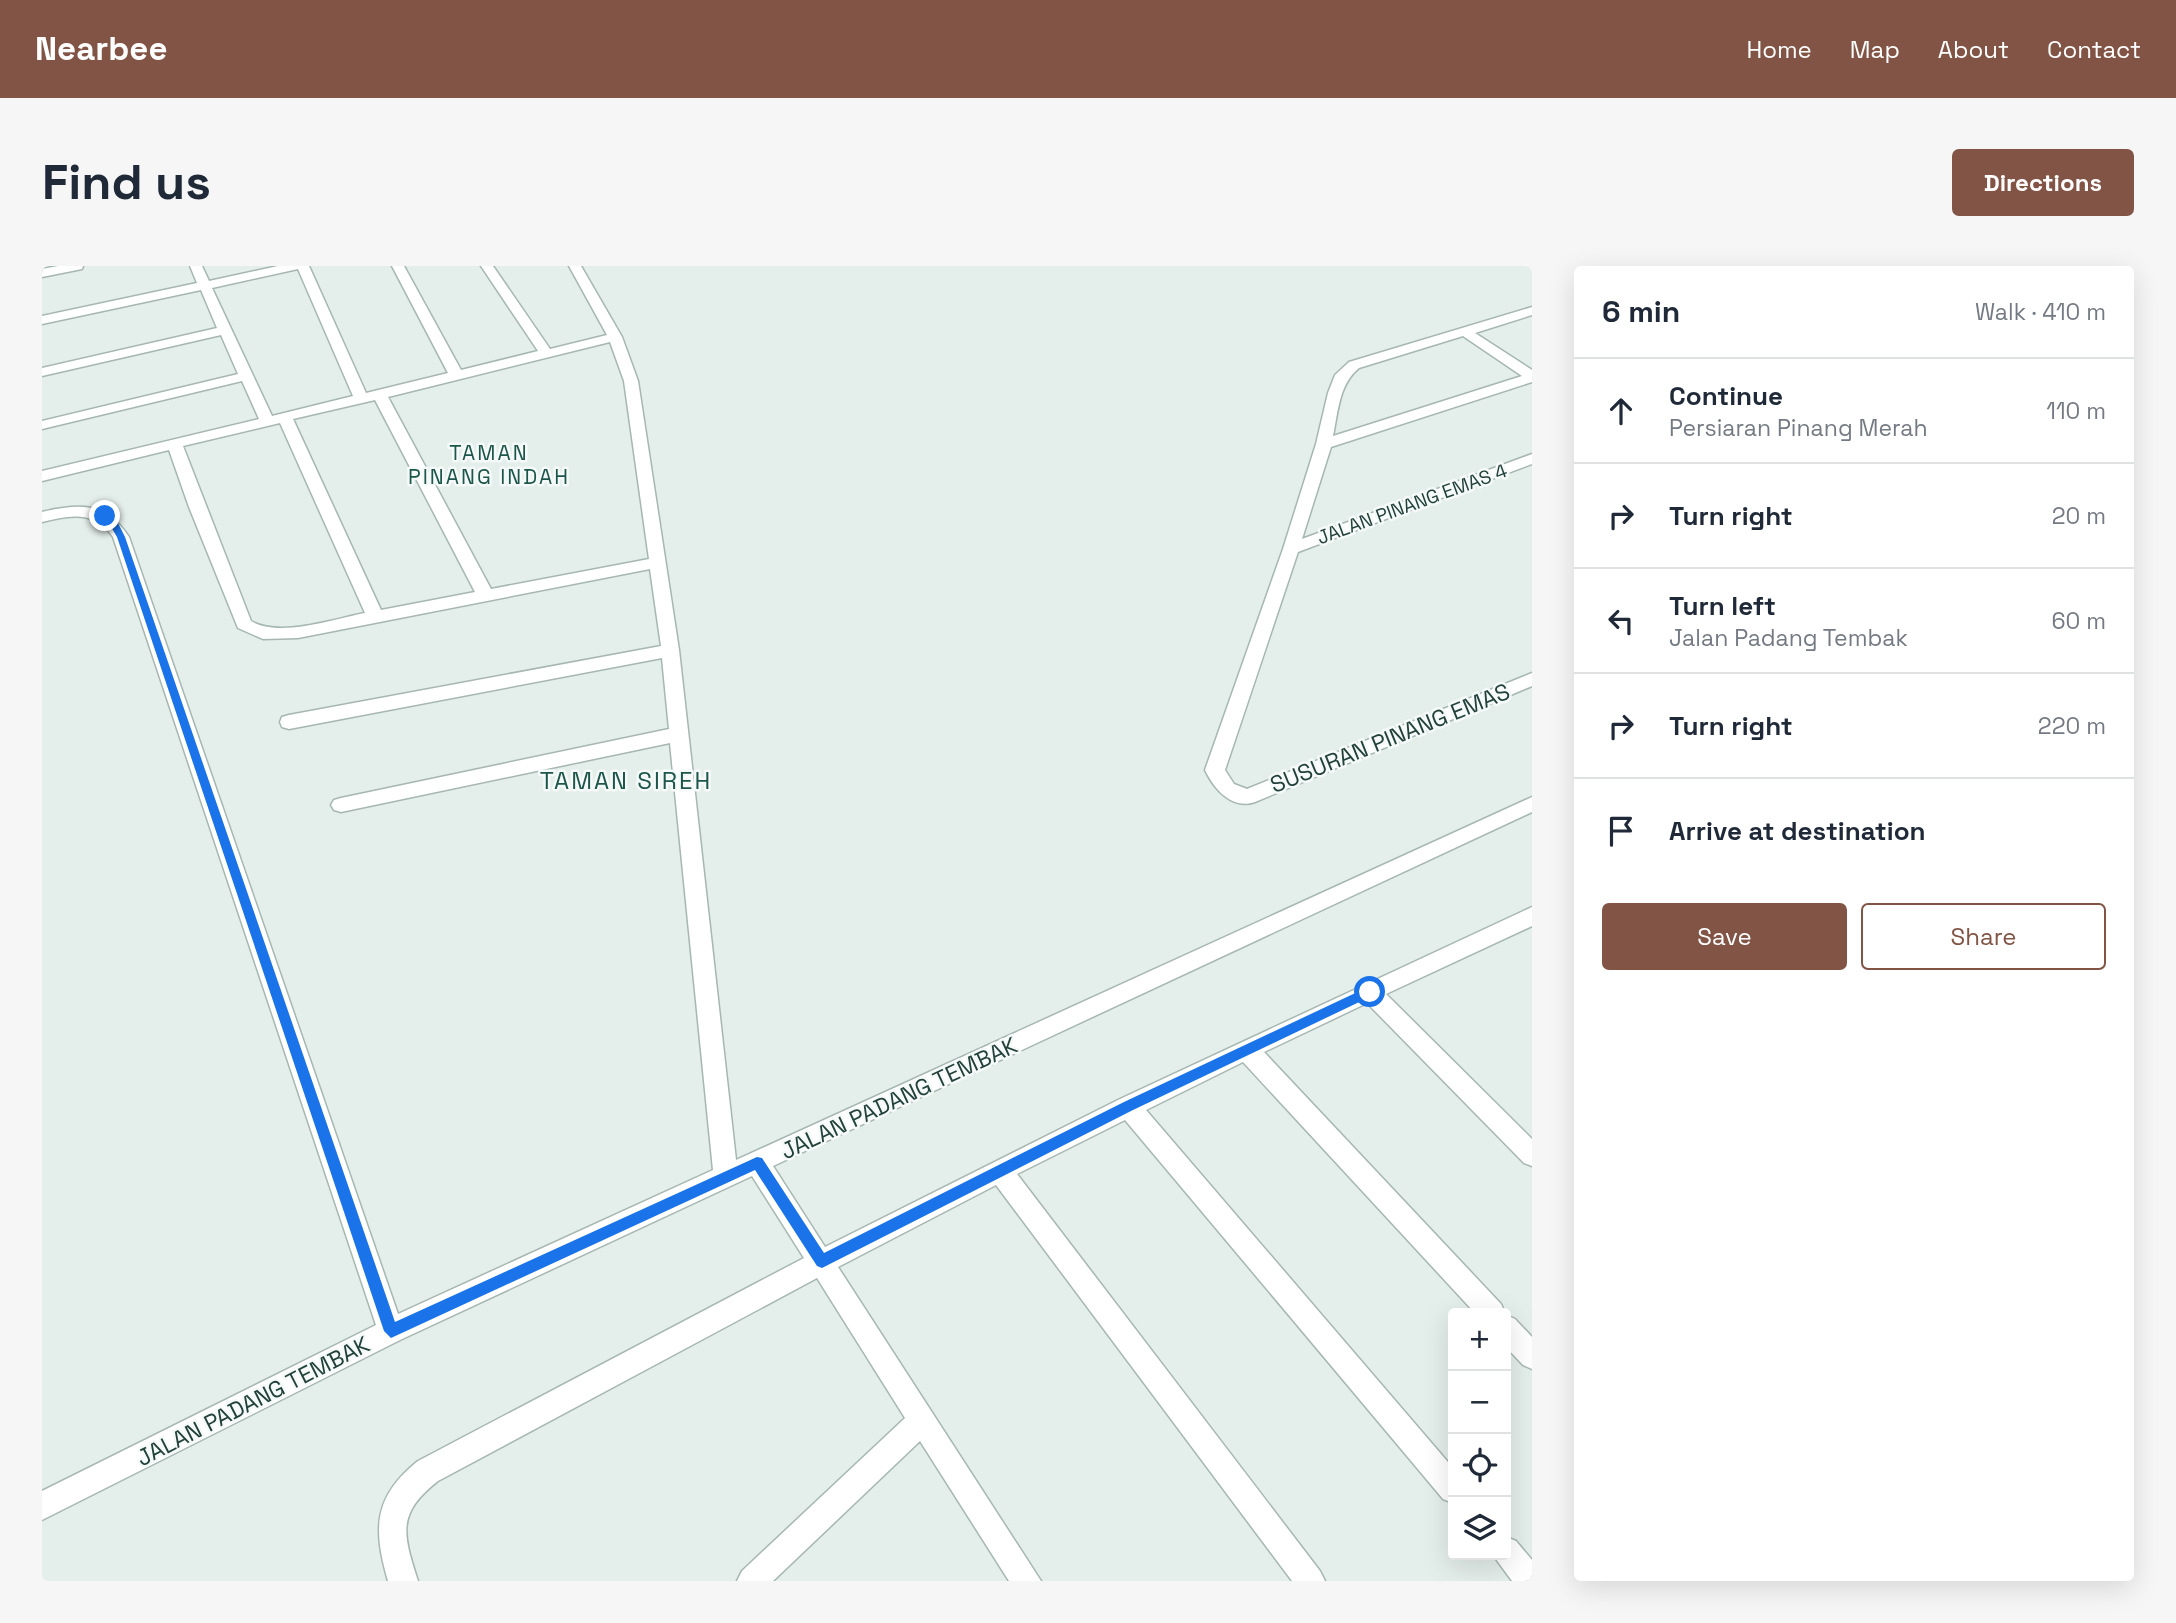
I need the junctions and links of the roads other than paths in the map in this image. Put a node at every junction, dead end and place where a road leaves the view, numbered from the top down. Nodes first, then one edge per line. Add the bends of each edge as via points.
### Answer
1 (77, 266) edge
2 (196, 266) edge
3 (296, 266) edge
4 (303, 266) edge
5 (398, 266) edge
6 (486, 266) edge
7 (575, 266) edge
8 (42, 273) edge
9 (205, 285) junction
10 (1532, 311) edge
11 (42, 320) edge
12 (225, 330) junction
13 (1465, 332) junction
14 (615, 337) junction
15 (547, 354) junction
16 (42, 372) edge
17 (457, 375) junction
18 (246, 376) junction
19 (1532, 376) edge
20 (379, 394) junction
21 (361, 399) junction
22 (285, 417) junction
23 (267, 421) junction
24 (42, 425) edge
25 (175, 444) junction
26 (1324, 444) junction
27 (1532, 459) edge
28 (42, 476) edge
29 (42, 517) edge
30 (1291, 549) junction
31 (659, 562) junction
32 (485, 594) junction
33 (375, 617) junction
34 (670, 650) junction
35 (1532, 679) edge
36 (289, 722) dead end
37 (680, 734) junction
38 (1532, 804) edge
39 (341, 805) dead end
40 (1532, 916) edge
41 (1370, 992) junction
42 (1247, 1050) junction
43 (1128, 1106) junction
44 (1532, 1155) edge
45 (757, 1163) junction
46 (1000, 1171) junction
47 (726, 1176) junction
48 (822, 1261) junction
49 (1487, 1308) edge
50 (391, 1331) junction
51 (1511, 1333) edge
52 (1532, 1356) edge
53 (922, 1421) junction
54 (1448, 1483) edge
55 (42, 1506) edge
56 (1511, 1557) edge
57 (403, 1581) edge
58 (752, 1581) edge
59 (1026, 1581) edge
60 (1310, 1581) edge
61 (1531, 1581) edge

1 - 8 street
2 - 9 street
3 - 9 street
4 - 21 street
5 - 17 street
6 - 15 street
7 - 14 street
9 - 11 street
9 - 12 street
10 - 13 street
12 - 16 street
12 - 18 street
13 - 19 street
13 - 26 street via 1354,365 1342,374
14 - 15 street
14 - 31 street via 631,381
15 - 17 street
17 - 20 street
18 - 23 street
18 - 24 street
19 - 26 street
20 - 21 street
20 - 32 street
21 - 22 street
22 - 23 street
22 - 33 street
23 - 25 street
25 - 28 street
25 - 33 street via 244,624 255,632 280,634
26 - 30 street
27 - 30 street, JALAN PINANG EMAS 4
29 - 50 street via 91,512 114,523 121,537
30 - 35 street, SUSURAN PINANG EMAS via 1215,770 1220,785 1232,794 1248,797
31 - 32 street
31 - 34 street
32 - 33 street
34 - 36 street
34 - 37 street
37 - 39 street
37 - 47 street
38 - 45 street, JALAN PADANG TEMBAK
40 - 41 street
41 - 42 street
41 - 44 street
42 - 43 street
42 - 49 street
43 - 46 street
43 - 54 street
45 - 47 street, JALAN PADANG TEMBAK
45 - 48 street
46 - 48 street
46 - 60 street
47 - 50 street, JALAN PADANG TEMBAK
48 - 53 street
48 - 57 street via 408,1484 394,1507 391,1531
50 - 55 street, JALAN PADANG TEMBAK
51 - 52 street
53 - 58 street
53 - 59 street
56 - 61 street

